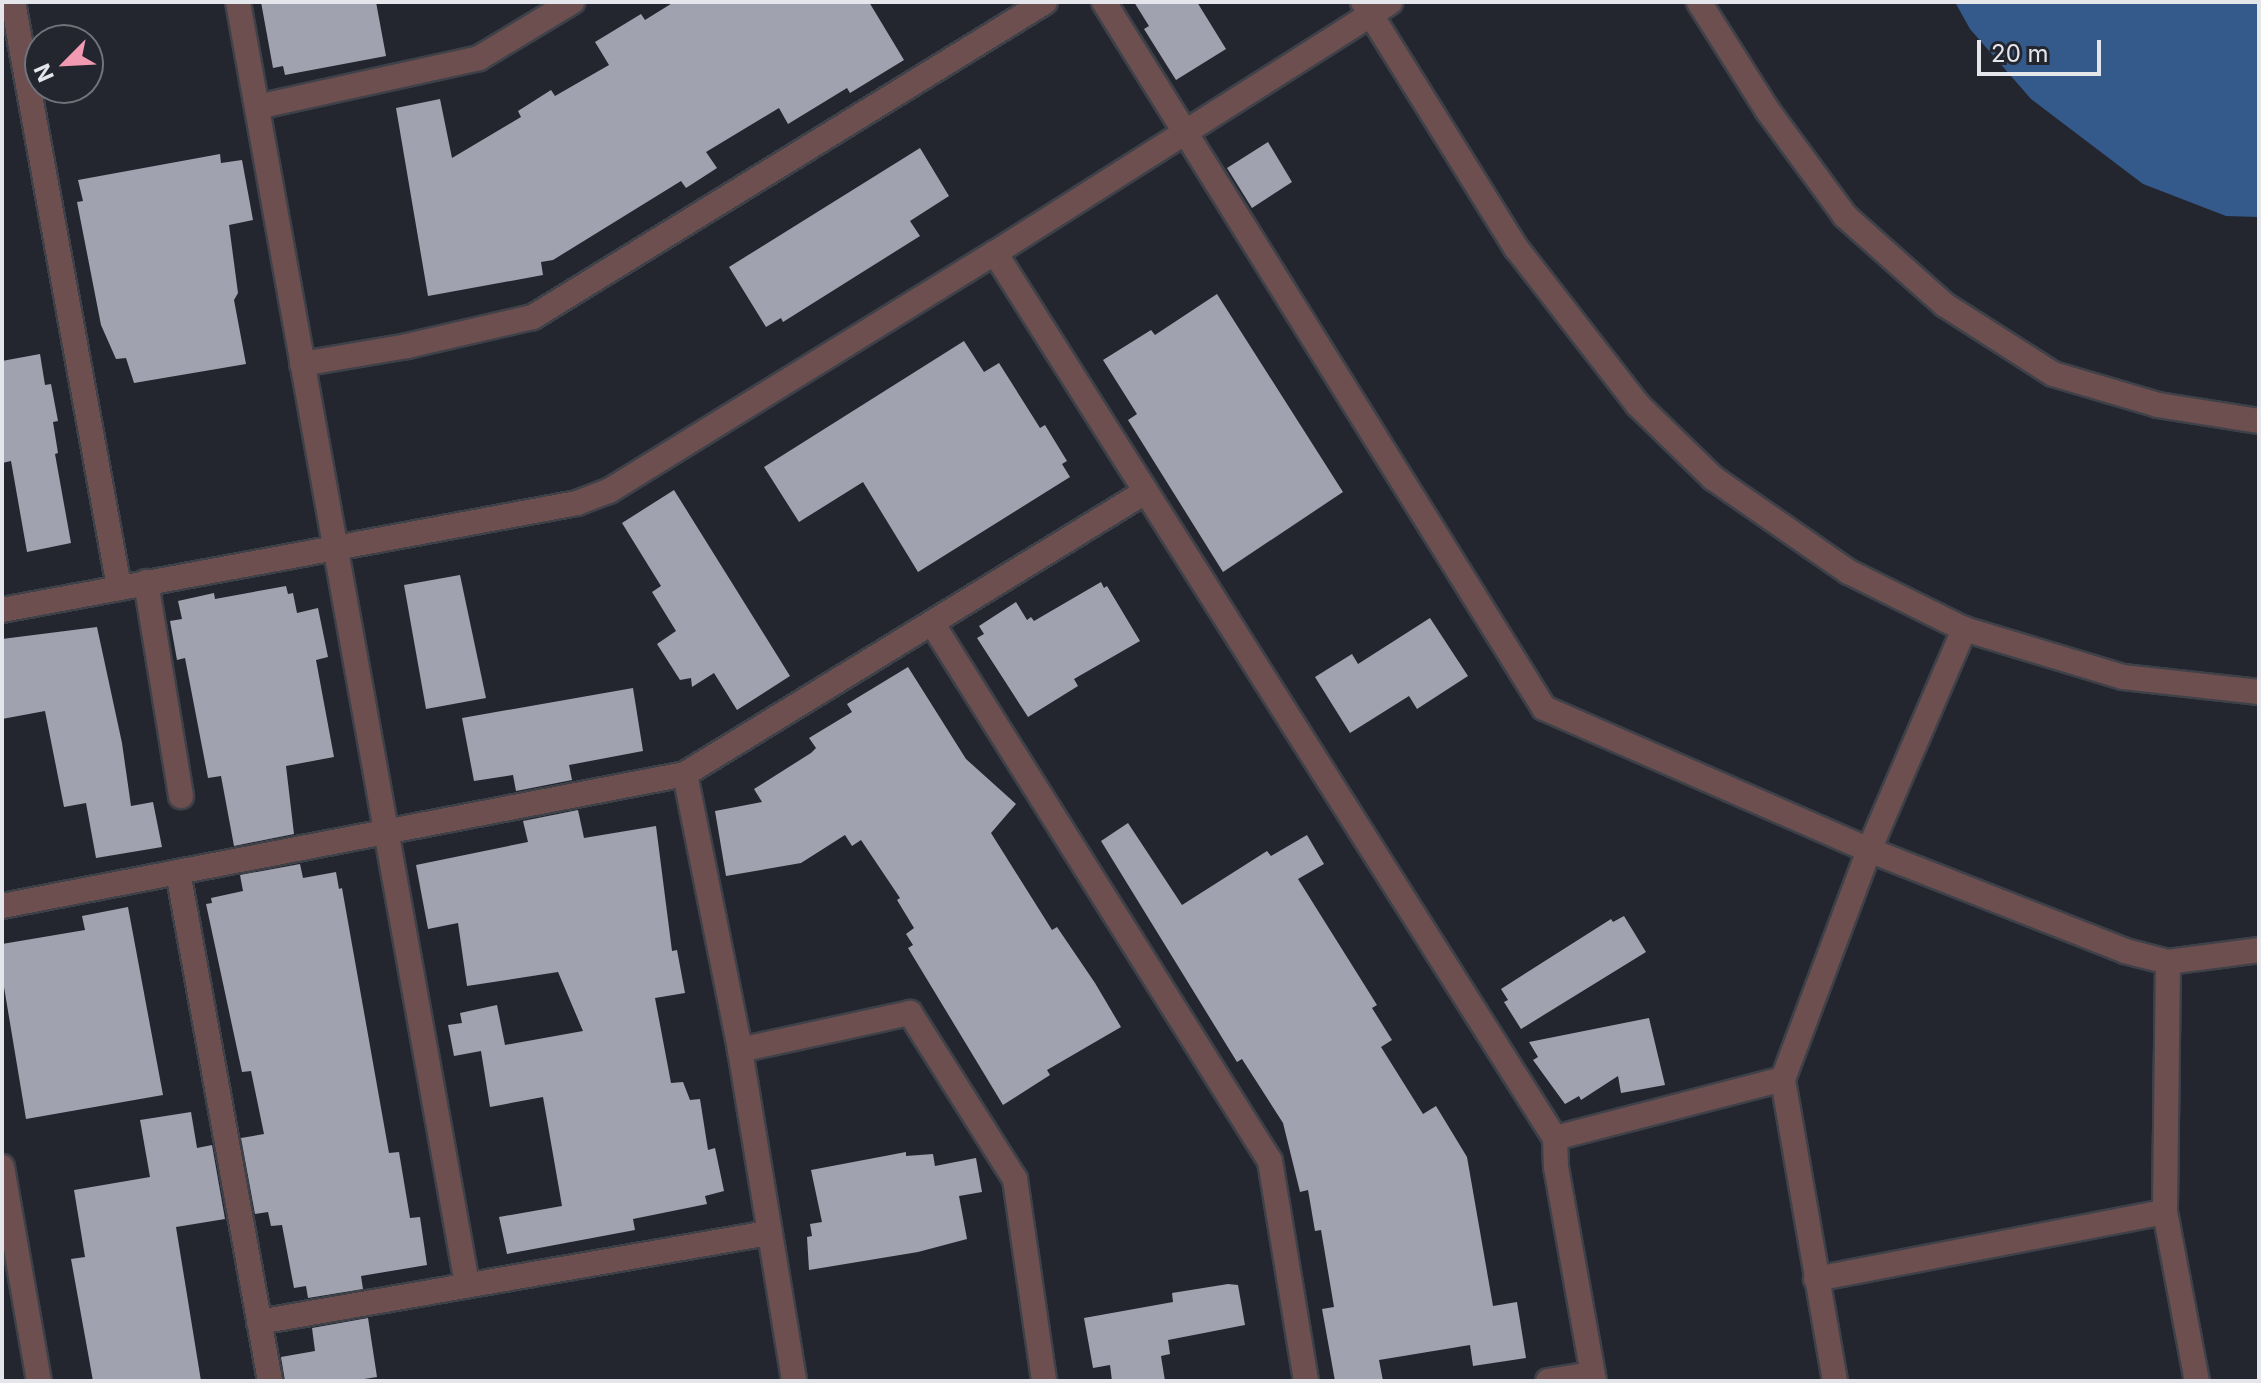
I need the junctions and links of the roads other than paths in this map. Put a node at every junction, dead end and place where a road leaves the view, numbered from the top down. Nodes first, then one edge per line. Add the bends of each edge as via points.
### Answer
1 (13, 2) edge
2 (238, 2) edge
3 (572, 2) edge
4 (1045, 2) edge
5 (1104, 2) edge
6 (1699, 2) edge
7 (1375, 6) edge
8 (257, 107) junction
9 (1184, 131) junction
10 (995, 253) junction
11 (302, 364) junction
12 (2259, 421) edge
13 (1145, 492) junction
14 (334, 546) junction
15 (146, 582) junction
16 (119, 587) junction
17 (2, 610) edge
18 (932, 623) junction
19 (1964, 629) junction
20 (2259, 692) edge
21 (685, 774) junction
22 (181, 796) dead end
23 (385, 832) junction
24 (1869, 850) junction
25 (178, 872) junction
26 (2, 906) edge
27 (2259, 950) edge
28 (2168, 962) junction
29 (740, 1050) junction
30 (1783, 1079) junction
31 (1555, 1138) junction
32 (2, 1167) edge
33 (2165, 1212) junction
34 (768, 1233) junction
35 (1816, 1279) junction
36 (467, 1284) junction
37 (259, 1322) junction
38 (1593, 1377) edge
39 (39, 1381) edge
40 (270, 1381) edge
41 (794, 1381) edge
42 (1044, 1381) edge
43 (1306, 1381) edge
44 (1548, 1381) edge
45 (1835, 1381) edge
46 (2197, 1381) edge

1 - 16 street
2 - 8 street
3 - 8 street via 479,58
4 - 11 street via 533,317
5 - 9 street
6 - 12 street via 1768,111 1845,216 1945,305 2053,374 2158,405
7 - 9 street
7 - 19 street via 1517,249 1638,405 1713,478 1818,553
8 - 11 street
9 - 10 street
9 - 24 street via 1544,708
10 - 13 street
10 - 14 street via 609,491 577,503
11 - 14 street
13 - 18 street
13 - 31 street
14 - 15 street
14 - 23 street
15 - 16 street
15 - 22 street
16 - 17 street
18 - 21 street
18 - 43 street via 1270,1161
19 - 20 street via 2123,677
19 - 24 street
21 - 23 street
21 - 29 street
23 - 25 street
23 - 36 street
24 - 28 street via 2125,951
24 - 30 street
25 - 26 street
25 - 37 street
27 - 28 street
28 - 33 street
29 - 34 street
29 - 42 street via 910,1013 1015,1179
30 - 31 street
30 - 35 street
31 - 38 street
32 - 39 street
33 - 35 street
33 - 46 street
34 - 36 street
34 - 41 street
35 - 45 street
36 - 37 street
37 - 40 street
38 - 44 street

